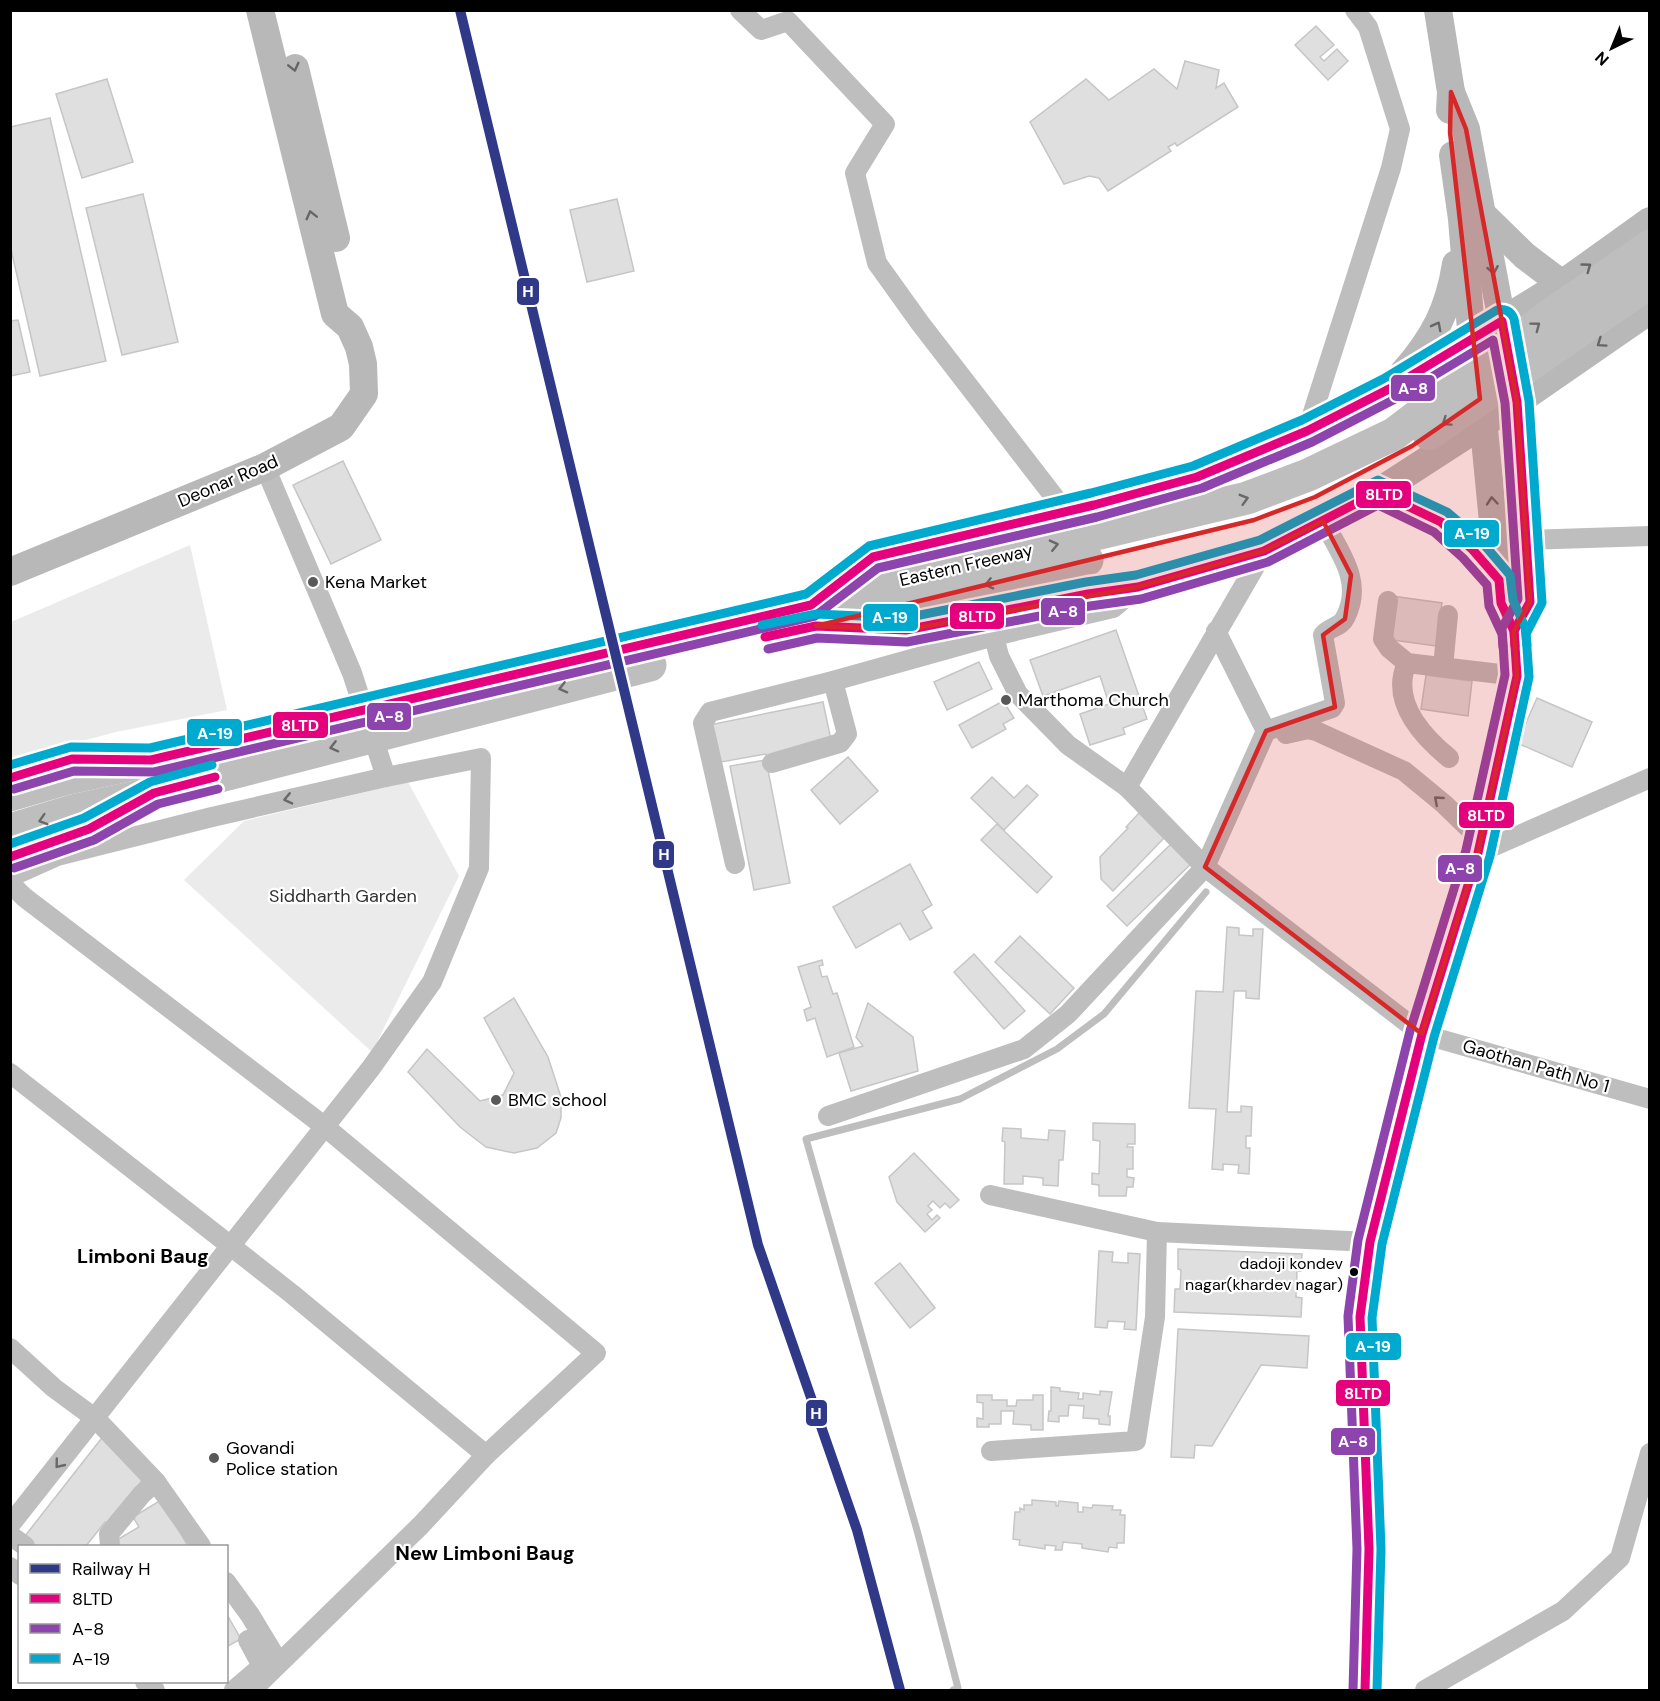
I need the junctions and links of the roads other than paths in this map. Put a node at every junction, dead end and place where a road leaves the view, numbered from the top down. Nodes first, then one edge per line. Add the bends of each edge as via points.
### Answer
1 (260, 10) edge
2 (280, 10) edge
3 (740, 10) edge
4 (1355, 10) edge
5 (1438, 10) edge
6 (1473, 217) junction
7 (1650, 221) edge
8 (1650, 246) edge
9 (331, 257) junction
10 (1650, 282) edge
11 (1562, 284) junction
12 (1650, 310) edge
13 (1502, 321) junction
14 (1470, 339) junction
15 (1389, 389) junction
16 (1517, 402) junction
17 (1484, 423) junction
18 (1306, 430) junction
19 (265, 467) junction
20 (1378, 492) junction
21 (1066, 512) junction
22 (1323, 521) junction
23 (1650, 536) edge
24 (1526, 540) junction
25 (1264, 551) junction
26 (10, 572) edge
27 (1499, 580) junction
28 (1138, 586) junction
29 (897, 594) junction
30 (1388, 601) dead end
31 (1448, 615) dead end
32 (813, 616) junction
33 (1216, 631) junction
34 (1514, 631) junction
35 (721, 636) junction
36 (994, 636) junction
37 (1407, 663) junction
38 (1443, 667) junction
39 (1516, 676) junction
40 (833, 681) junction
41 (1266, 731) junction
42 (1449, 758) dead end
43 (151, 760) junction
44 (772, 762) dead end
45 (386, 777) junction
46 (10, 778) edge
47 (1650, 778) edge
48 (1127, 787) junction
49 (154, 793) junction
50 (10, 795) edge
51 (10, 830) edge
52 (1479, 847) junction
53 (10, 857) edge
54 (735, 864) dead end
55 (1210, 870) junction
56 (10, 878) edge
57 (10, 883) edge
58 (1422, 1034) junction
59 (10, 1073) edge
60 (1650, 1099) edge
61 (828, 1116) dead end
62 (324, 1126) junction
63 (990, 1195) dead end
64 (1157, 1232) junction
65 (1370, 1242) junction
66 (231, 1247) junction
67 (10, 1348) edge
68 (96, 1419) junction
69 (991, 1451) dead end
70 (1650, 1453) edge
71 (486, 1455) junction
72 (156, 1482) junction
73 (10, 1525) edge
74 (10, 1534) edge
75 (24, 1545) edge
76 (108, 1545) edge
77 (200, 1545) edge
78 (228, 1585) edge
79 (248, 1640) dead end
80 (279, 1663) junction
81 (234, 1690) edge
82 (252, 1690) edge
83 (1365, 1690) edge
84 (1425, 1690) edge

9 -> 1 main road, Deonar Road
2 -> 9 main road, Deonar Road
3 - 21 street via 761,30 788,21 885,124 855,173 877,263
4 - 18 street via 1368,27 1400,129 1391,168
5 - 6 main road via 1451,92 1450,132
6 - 11 main road
6 -> 13 main road
6 - 14 main road
15 -> 6 main road via 1427,344 1446,310
11 -> 7 main road
29 -> 8 highway, Eastern Freeway via 1248,498 1308,475 1394,434 1549,316
9 - 19 main road, Deonar Road via 354,312 350,327 363,364 364,394 341,427
10 -> 29 highway, Eastern Freeway via 1412,446 1315,497 1254,520
11 - 13 main road
12 -> 16 main road
13 - 14 main road
13 - 16 main road
14 - 15 main road
14 - 17 main road
15 - 18 main road
16 - 17 main road
16 - 24 main road
17 - 20 main road
27 -> 17 main road
18 - 21 main road via 1197,477
19 - 26 main road, Deonar Road
19 - 45 street via 352,673
20 - 22 main road
20 - 27 main road via 1441,522
21 - 32 main road via 873,558
22 - 25 main road
22 - 41 street via 1351,575 1352,595 1345,620 1323,635 1335,703 1332,708
23 - 24 street
24 - 34 main road via 1530,602
25 - 28 main road
25 - 33 street
27 - 34 main road via 1501,603
28 - 32 main road via 906,630
28 - 36 street via 1113,608
29 - 32 highway, Eastern Freeway
30 - 37 street via 1383,639
31 - 38 street
32 - 35 highway, Eastern Freeway
33 - 41 street
33 - 48 street
34 - 39 main road
35 - 43 highway, Eastern Freeway
35 -> 49 highway, Eastern Freeway
36 - 40 street
36 - 48 street via 999,656 1018,694 1068,745
37 - 38 street
37 - 42 street via 1402,674 1403,700 1409,715
38 - 39 street
39 - 52 main road
40 - 44 street via 847,734 840,743
40 - 54 street via 710,712 703,723
41 - 55 street
43 - 46 highway via 72,759
43 - 50 highway, Eastern Freeway
45 -> 56 street via 57,856
45 - 62 street via 481,758 479,868 432,982
47 - 52 street
48 - 55 street
49 -> 51 highway, Eastern Freeway
49 - 53 highway via 89,829
52 -> 55 street via 1444,804 1404,771 1308,729 1292,731 1274,741
52 - 58 main road
55 - 58 street via 1272,908
55 - 61 street via 1068,1014 1024,1049
57 - 62 street
58 - 60 street, Gaothan Path No 1
58 - 65 main road
59 - 66 street
62 - 66 street
62 - 71 street via 597,1353
63 - 64 street
64 - 65 street
64 - 69 street via 1155,1317 1137,1441
65 - 83 main road via 1360,1317 1369,1549
66 - 68 street
66 - 71 street
67 - 68 street
68 - 72 street
68 -> 73 street
70 - 84 street via 1620,1558 1563,1611
71 - 80 street via 421,1526
72 - 76 street via 109,1534
72 - 77 street
74 - 75 street
78 - 80 street
79 - 81 street via 262,1666
80 - 82 street

